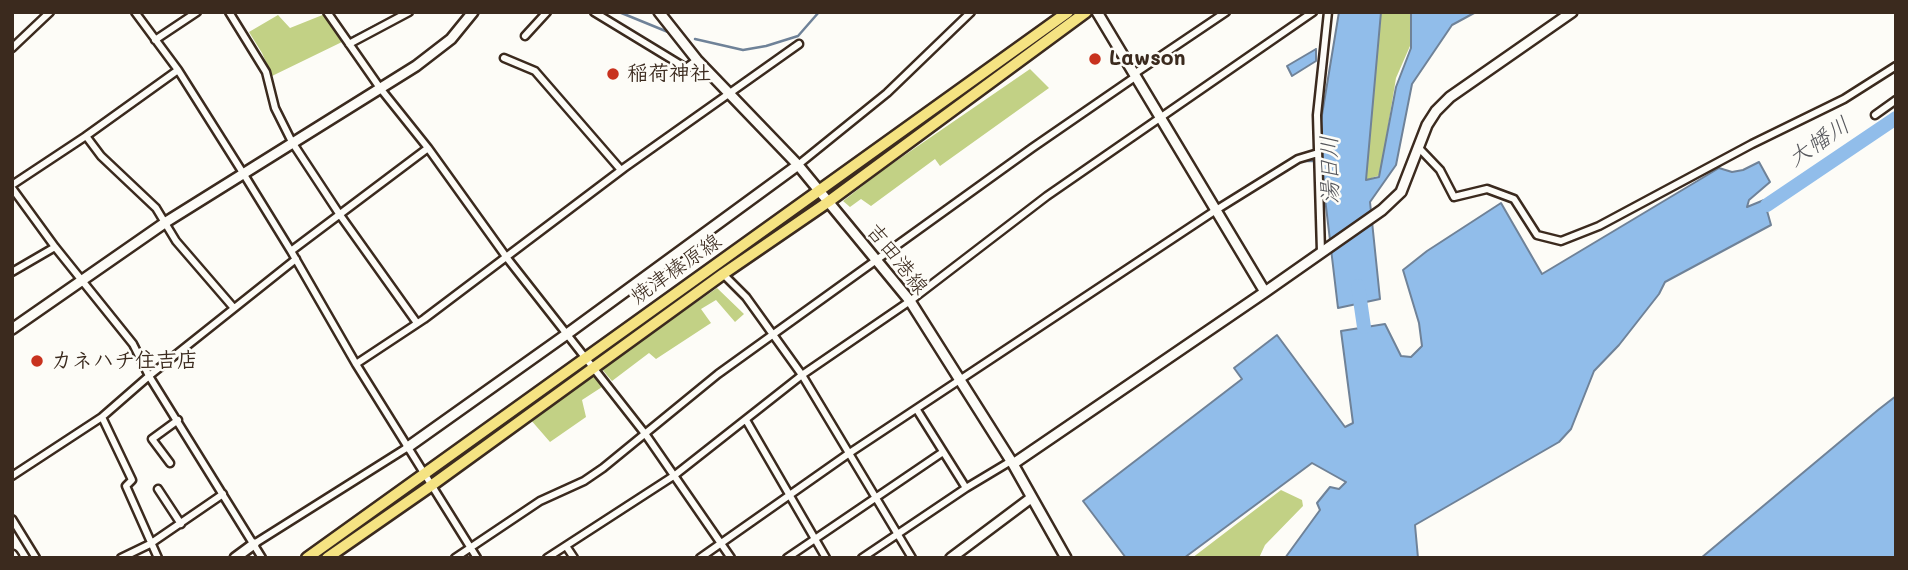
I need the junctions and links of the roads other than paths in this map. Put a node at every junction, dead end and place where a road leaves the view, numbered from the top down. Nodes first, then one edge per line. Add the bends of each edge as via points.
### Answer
1 (50, 12) edge
2 (135, 12) edge
3 (197, 12) edge
4 (229, 12) edge
5 (327, 12) edge
6 (409, 12) edge
7 (473, 12) edge
8 (547, 12) edge
9 (594, 12) edge
10 (659, 12) edge
11 (971, 12) edge
12 (1068, 12) edge
13 (1086, 12) edge
14 (1097, 12) edge
15 (1226, 12) edge
16 (1313, 12) edge
17 (1328, 12) edge
18 (1572, 12) edge
19 (525, 36) dead end
20 (155, 40) junction
21 (349, 44) junction
22 (799, 44) dead end
23 (12, 48) edge
24 (504, 58) dead end
25 (697, 60) junction
26 (1896, 66) edge
27 (178, 70) junction
28 (1135, 76) junction
29 (380, 88) junction
30 (727, 93) junction
31 (1896, 100) edge
32 (1875, 115) dead end
33 (1161, 118) junction
34 (86, 136) junction
35 (292, 142) junction
36 (428, 148) junction
37 (1419, 148) junction
38 (1318, 153) junction
39 (798, 165) junction
40 (621, 170) junction
41 (243, 173) junction
42 (12, 187) edge
43 (819, 191) junction
44 (828, 202) junction
45 (1216, 210) junction
46 (340, 215) junction
47 (166, 222) junction
48 (55, 247) junction
49 (291, 251) junction
50 (1322, 251) junction
51 (507, 258) junction
52 (296, 259) junction
53 (877, 260) junction
54 (12, 272) edge
55 (723, 274) junction
56 (82, 280) junction
57 (1265, 292) junction
58 (910, 300) junction
59 (233, 307) junction
60 (417, 323) junction
61 (12, 329) edge
62 (567, 334) junction
63 (774, 334) junction
64 (586, 357) junction
65 (356, 363) junction
66 (593, 366) junction
67 (802, 375) junction
68 (149, 376) junction
69 (959, 380) junction
70 (917, 410) junction
71 (102, 417) junction
72 (178, 420) junction
73 (746, 420) junction
74 (646, 435) junction
75 (408, 447) junction
76 (943, 452) junction
77 (848, 454) junction
78 (1012, 462) junction
79 (170, 463) dead end
80 (425, 475) junction
81 (676, 475) junction
82 (12, 476) edge
83 (432, 485) junction
84 (966, 488) junction
85 (158, 489) dead end
86 (223, 494) junction
87 (791, 494) junction
88 (877, 498) junction
89 (1031, 498) junction
90 (12, 519) edge
91 (181, 524) junction
92 (897, 533) junction
93 (815, 539) junction
94 (722, 543) junction
95 (150, 544) junction
96 (254, 544) junction
97 (566, 546) junction
98 (471, 547) junction
99 (36, 558) edge
100 (121, 558) edge
101 (158, 558) edge
102 (235, 558) edge
103 (262, 558) edge
104 (307, 558) edge
105 (327, 558) edge
106 (455, 558) edge
107 (477, 558) edge
108 (547, 558) edge
109 (574, 558) edge
110 (700, 558) edge
111 (731, 558) edge
112 (787, 558) edge
113 (826, 558) edge
114 (862, 558) edge
115 (912, 558) edge
116 (951, 558) edge
117 (1066, 558) edge

1 - 23 street
2 - 20 street
3 - 20 street
4 - 35 street via 266,72 275,108
5 - 21 street
6 - 21 street
7 - 29 street via 451,39
8 - 19 street
9 - 25 street via 686,68
10 - 25 street, 吉田港線
11 - 39 street via 887,93
12 - 43 main road, 焼津榛原線
13 - 44 main road, 焼津榛原線
14 - 28 street
15 - 28 street
16 - 33 street
17 - 38 street via 1317,115
18 - 37 street via 1450,97 1427,125
20 - 27 street
21 - 29 street
22 - 30 street
24 - 40 street via 535,71
25 - 30 street, 吉田港線
26 - 37 street via 1844,99 1599,226 1561,241 1537,235 1514,199 1486,189 1454,197 1440,170
27 - 34 street
27 - 41 street
28 - 33 street
28 - 53 street
29 - 35 street
29 - 36 street
30 - 39 street, 吉田港線
30 - 40 street
31 - 32 street
33 - 45 street
33 - 58 street via 1047,196
34 - 42 street
34 - 47 street
35 - 41 street
35 - 46 street
36 - 46 street
36 - 51 street
37 - 50 street via 1401,192
38 - 45 street via 1298,159
38 - 50 street
39 - 43 street, 吉田港線
39 - 62 street
40 - 51 street
41 - 47 street
41 - 49 street
42 - 48 street
43 - 44 street, 吉田港線
43 - 64 main road, 焼津榛原線
44 - 53 street, 吉田港線
44 - 55 main road, 焼津榛原線
45 - 57 street
45 - 69 street
46 - 49 street
46 - 60 street
47 - 56 street
47 - 59 street via 176,241
48 - 54 street
48 - 56 street
49 - 52 street
50 - 57 street
51 - 60 street
51 - 62 street
52 - 59 street
52 - 65 street
53 - 58 street, 吉田港線
53 - 63 street
55 - 63 street
55 - 66 main road, 焼津榛原線
56 - 61 street
56 - 68 street via 133,344
57 - 78 street
58 - 67 street
58 - 69 street, 吉田港線
59 - 68 street
60 - 65 street
62 - 64 street
62 - 75 street
63 - 67 street
63 - 74 street
64 - 66 street
64 - 80 main road, 焼津榛原線
65 - 75 street
66 - 74 street
66 - 83 main road, 焼津榛原線
67 - 73 street
67 - 77 street
68 - 71 street
68 - 72 street
69 - 70 street
69 - 78 street, 吉田港線
70 - 76 street
70 - 77 street
71 - 82 street
71 - 95 street via 132,480 126,486
72 - 79 street via 152,439
72 - 86 street
73 - 81 street
73 - 87 street
74 - 81 street
74 - 98 street via 584,481 540,502
75 - 80 street
75 - 96 street
76 - 84 street
76 - 88 street
77 - 87 street
77 - 88 street
78 - 84 street
78 - 89 street, 吉田港線
80 - 83 street
80 - 104 main road, 焼津榛原線
81 - 94 street
81 - 97 street
83 - 98 street
83 - 105 main road, 焼津榛原線
84 - 92 street
85 - 91 street
86 - 91 street
86 - 96 street
87 - 93 street
87 - 94 street
88 - 92 street
88 - 93 street
89 - 116 street
89 - 117 street, 吉田港線
90 - 99 street
91 - 95 street
92 - 114 street
92 - 115 street
93 - 112 street
93 - 113 street
94 - 110 street
94 - 111 street
95 - 100 street
95 - 101 street
96 - 102 street
96 - 103 street
97 - 108 street
97 - 109 street
98 - 106 street
98 - 107 street

